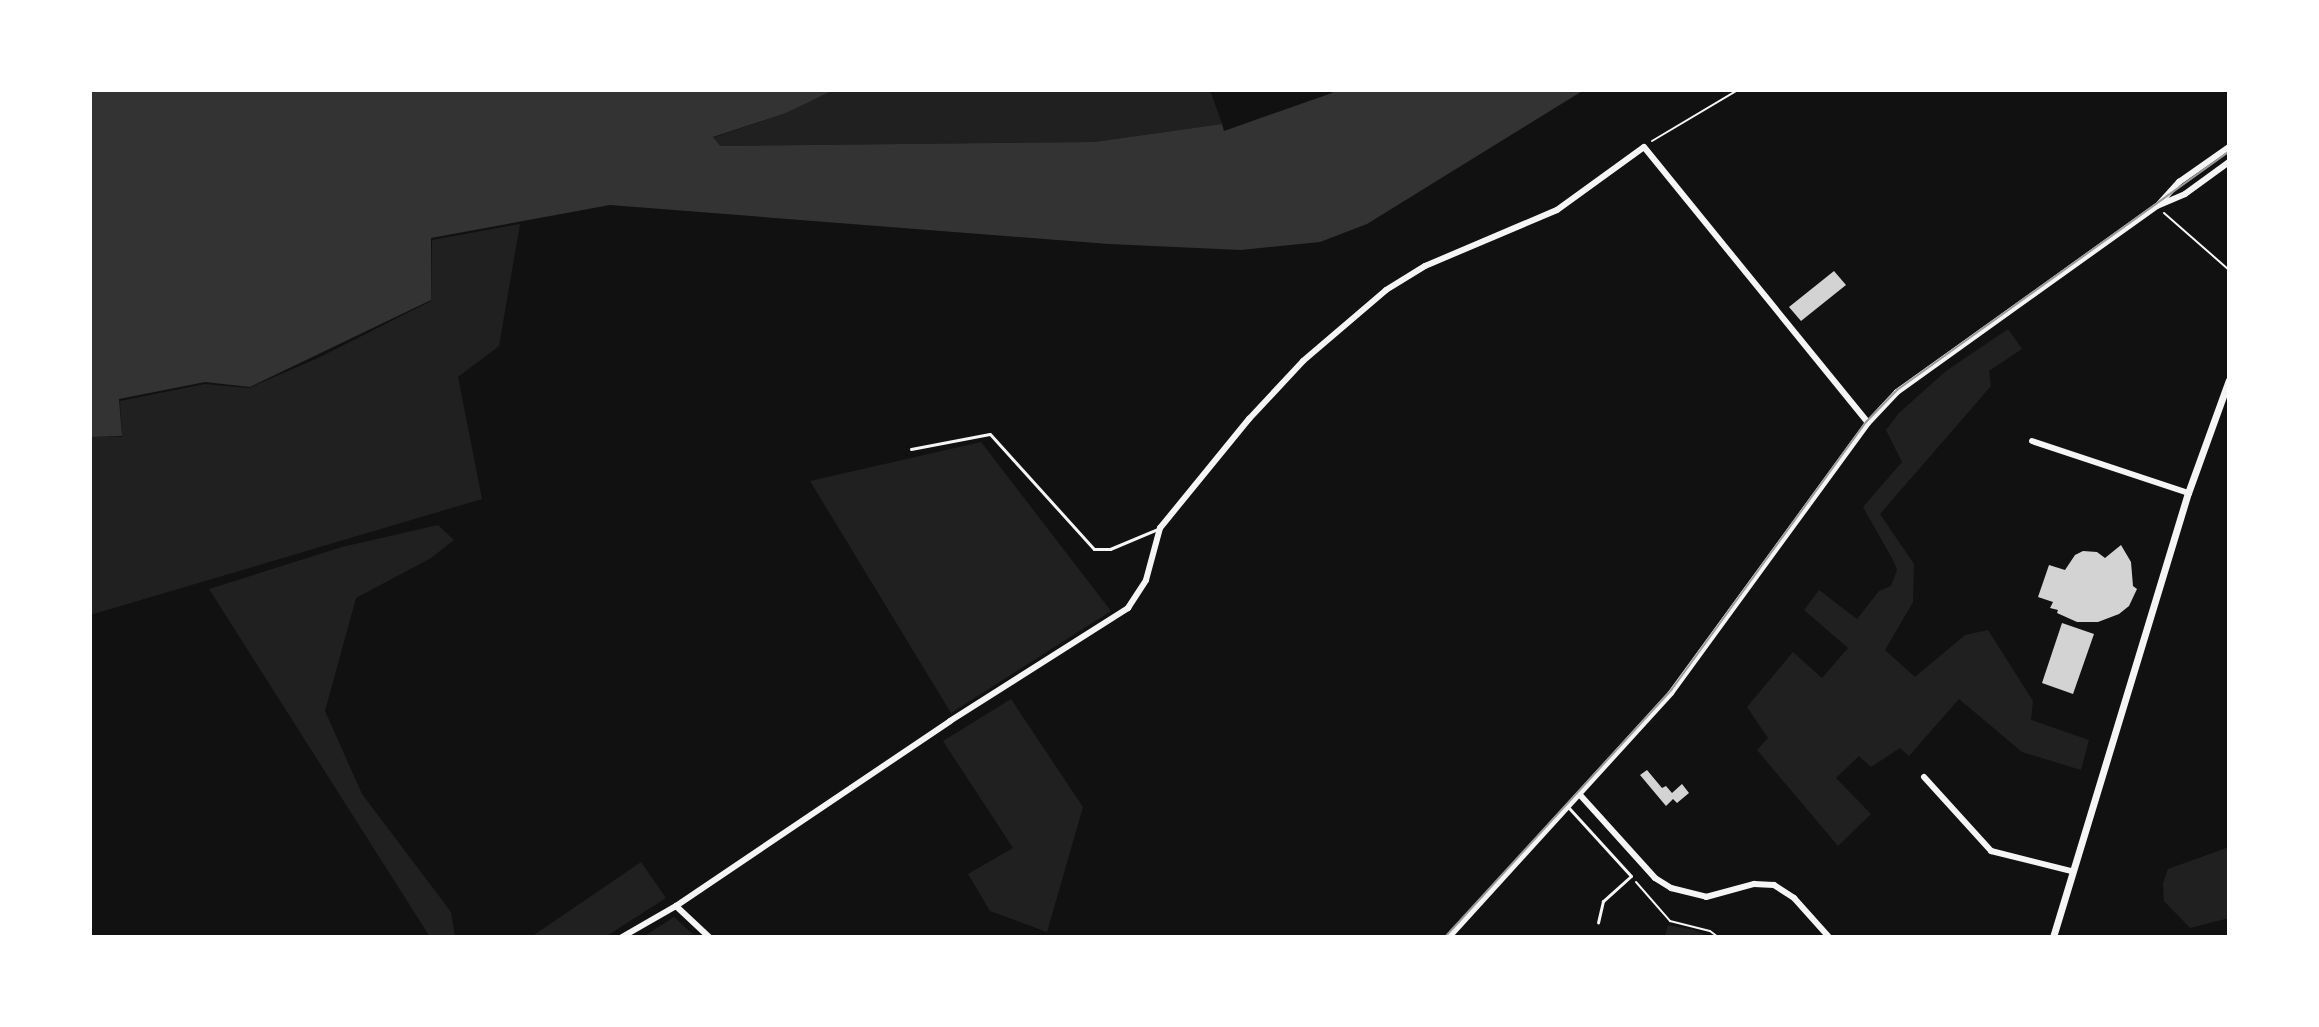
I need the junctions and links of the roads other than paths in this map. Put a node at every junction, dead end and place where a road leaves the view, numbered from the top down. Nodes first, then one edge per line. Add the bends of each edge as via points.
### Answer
1 (2229, 147) edge
2 (2229, 162) edge
3 (2157, 206) junction
4 (2229, 380) edge
5 (2227, 392) edge
6 (1868, 423) junction
7 (2032, 441) dead end
8 (911, 449) dead end
9 (2188, 493) junction
10 (1160, 528) junction
11 (1924, 777) dead end
12 (1581, 796) junction
13 (1569, 808) junction
14 (2071, 871) junction
15 (676, 906) junction
16 (1598, 922) dead end
17 (622, 937) edge
18 (709, 937) edge
19 (1449, 937) edge
20 (1829, 937) edge
21 (2053, 937) edge

1 - 3 street via 2179,182
2 - 3 street via 2185,194
3 - 6 street via 1897,392
4 - 5 street
5 - 9 street
6 - 10 street via 1644,147 1557,210 1425,266 1386,290 1303,361
6 - 12 street via 1671,693
7 - 9 street
8 - 10 lane via 990,434 1094,549 1110,549
9 - 14 street
10 - 15 street via 1146,580 1128,608
11 - 14 street via 1991,851
12 - 13 street
12 - 20 street via 1655,878 1671,888 1706,897 1754,884 1774,885 1794,898
13 - 16 lane via 1631,876 1603,901
13 - 19 street
14 - 21 street
15 - 17 street
15 - 18 street

